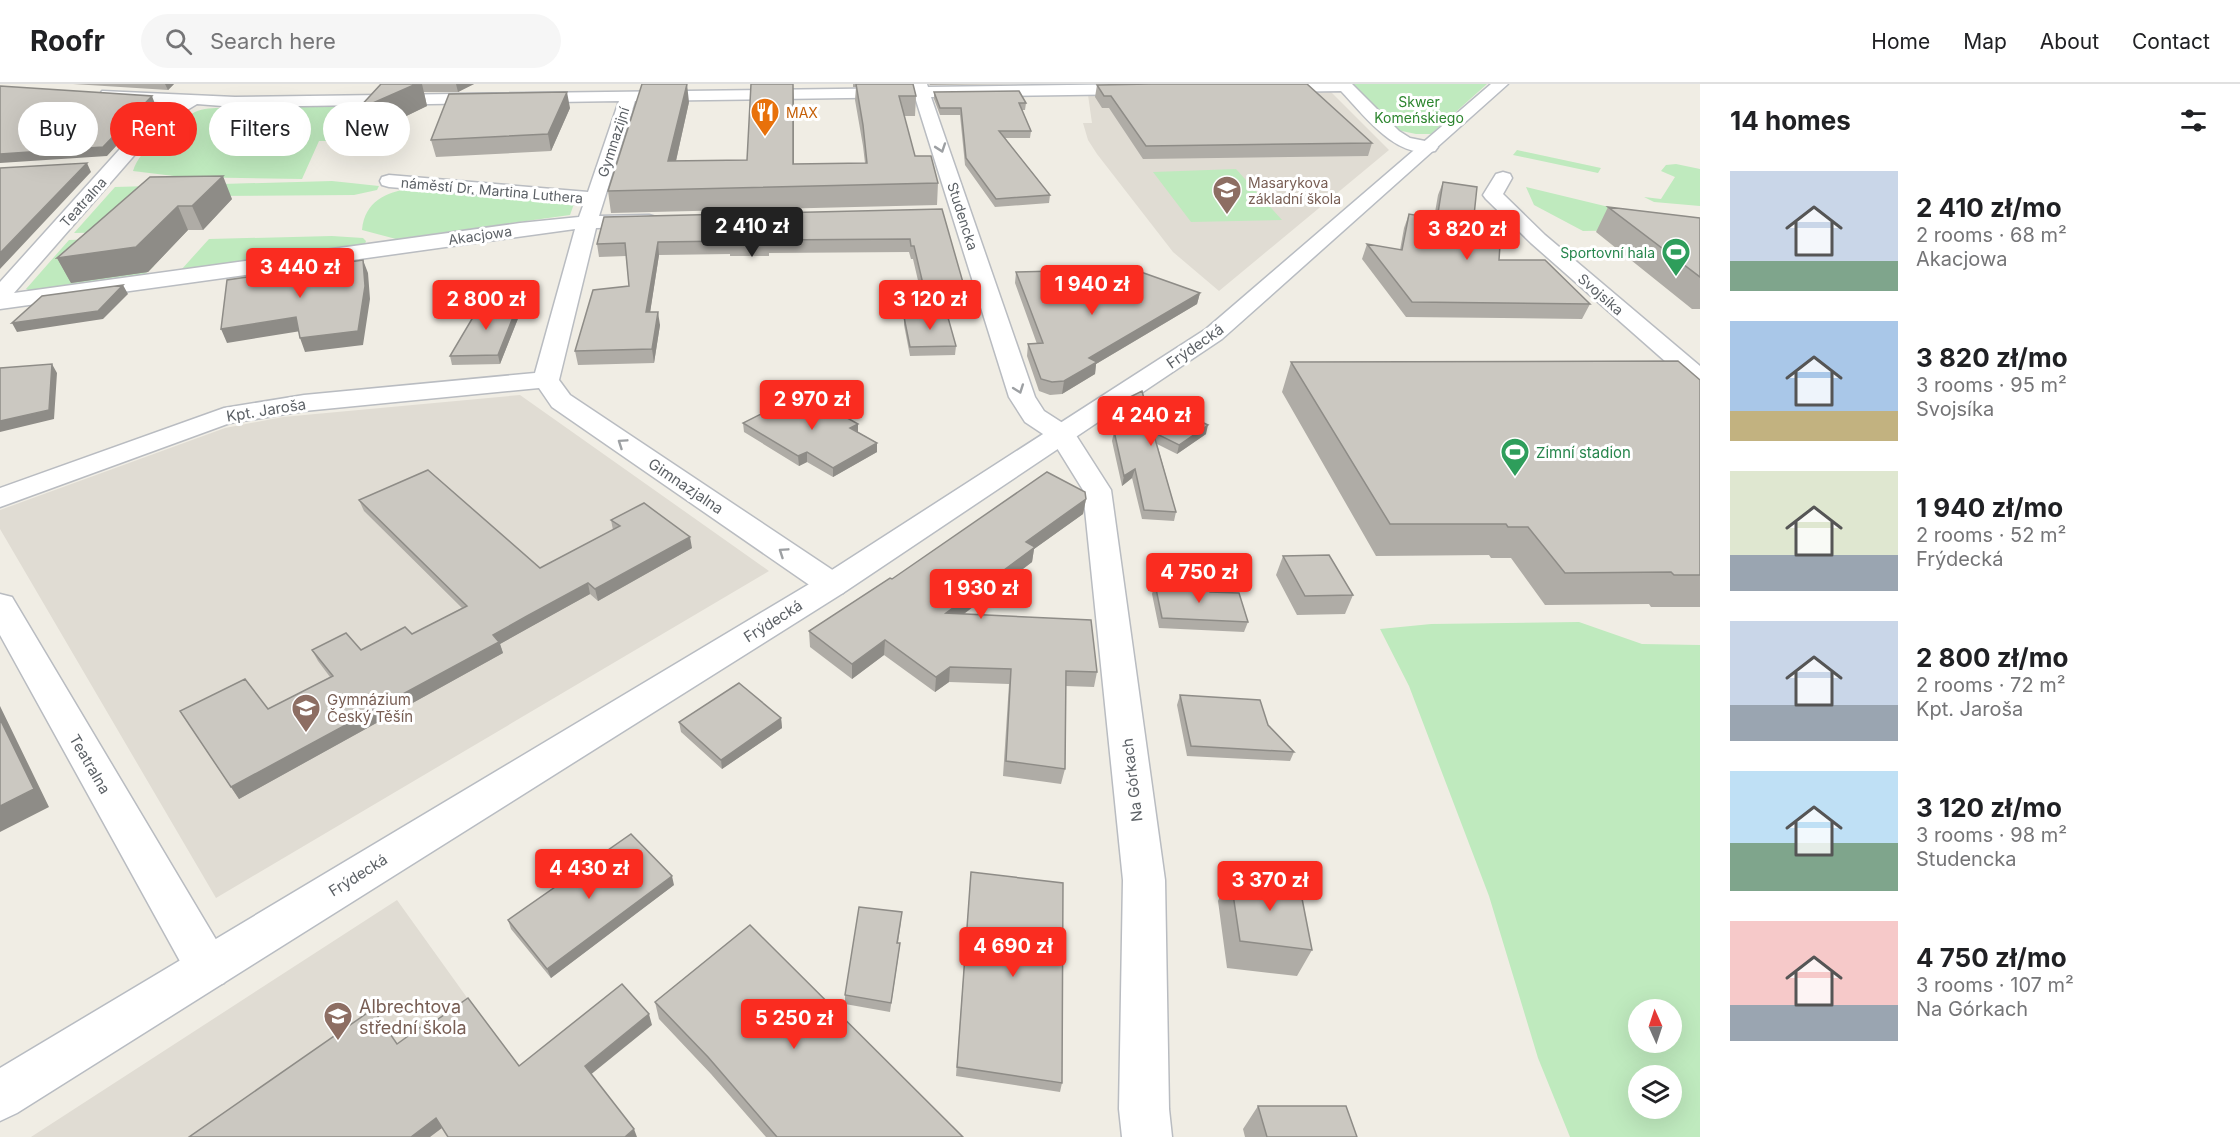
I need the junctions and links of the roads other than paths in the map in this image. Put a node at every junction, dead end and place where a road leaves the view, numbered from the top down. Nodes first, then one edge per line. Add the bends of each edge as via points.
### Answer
1 (234, 84) edge
2 (408, 84) edge
3 (586, 84) edge
4 (1500, 84) edge
5 (1344, 85) edge
6 (920, 88) edge
7 (1250, 88) edge
8 (1156, 89) edge
9 (95, 93) edge
10 (628, 96) junction
11 (574, 98) junction
12 (191, 100) junction
13 (369, 101) junction
14 (1429, 147) junction
15 (118, 163) junction
16 (94, 164) dead end
17 (1503, 178) dead end
18 (389, 182) dead end
19 (595, 198) junction
20 (669, 220) edge
21 (587, 222) junction
22 (0, 295) edge
23 (0, 302) edge
24 (1700, 379) edge
25 (546, 380) junction
26 (1062, 435) junction
27 (0, 498) edge
28 (832, 585) junction
29 (0, 605) edge
30 (208, 968) junction
31 (0, 1096) edge
32 (1147, 1137) edge

1 - 12 street, Teatralna
2 - 13 street
3 - 11 street
4 - 14 street, Frýdecká
5 - 7 street
5 - 14 street via 1393,135
6 - 8 street
6 - 10 street
6 -> 26 street, Studencka via 951,214 1022,397 1034,416
9 - 12 street
10 - 11 street
10 - 19 street, Gymnazijní
11 - 13 street
12 - 13 street
12 - 15 street, Teatralna via 153,123
14 - 26 street, Frýdecká via 1214,334
15 - 16 street
15 - 22 street, Teatralna
17 - 24 street, Svojsíka via 1493,195
18 - 19 street, náměstí Dr. Martina Luthera
19 - 21 street, Gymnazijní
20 - 21 street, Akacjowa
21 - 23 street, Akacjowa
21 - 25 street, Gymnazijní
25 - 27 street, Kpt. Jaroša via 304,403 224,416
28 -> 25 street, Gimnazjalna via 561,401
26 - 28 street, Frýdecká
26 - 32 street, Na Górkach via 1097,490 1142,856 1143,1109
28 - 30 street, Frýdecká
29 - 30 street, Teatralna
30 - 31 street, Frýdecká

